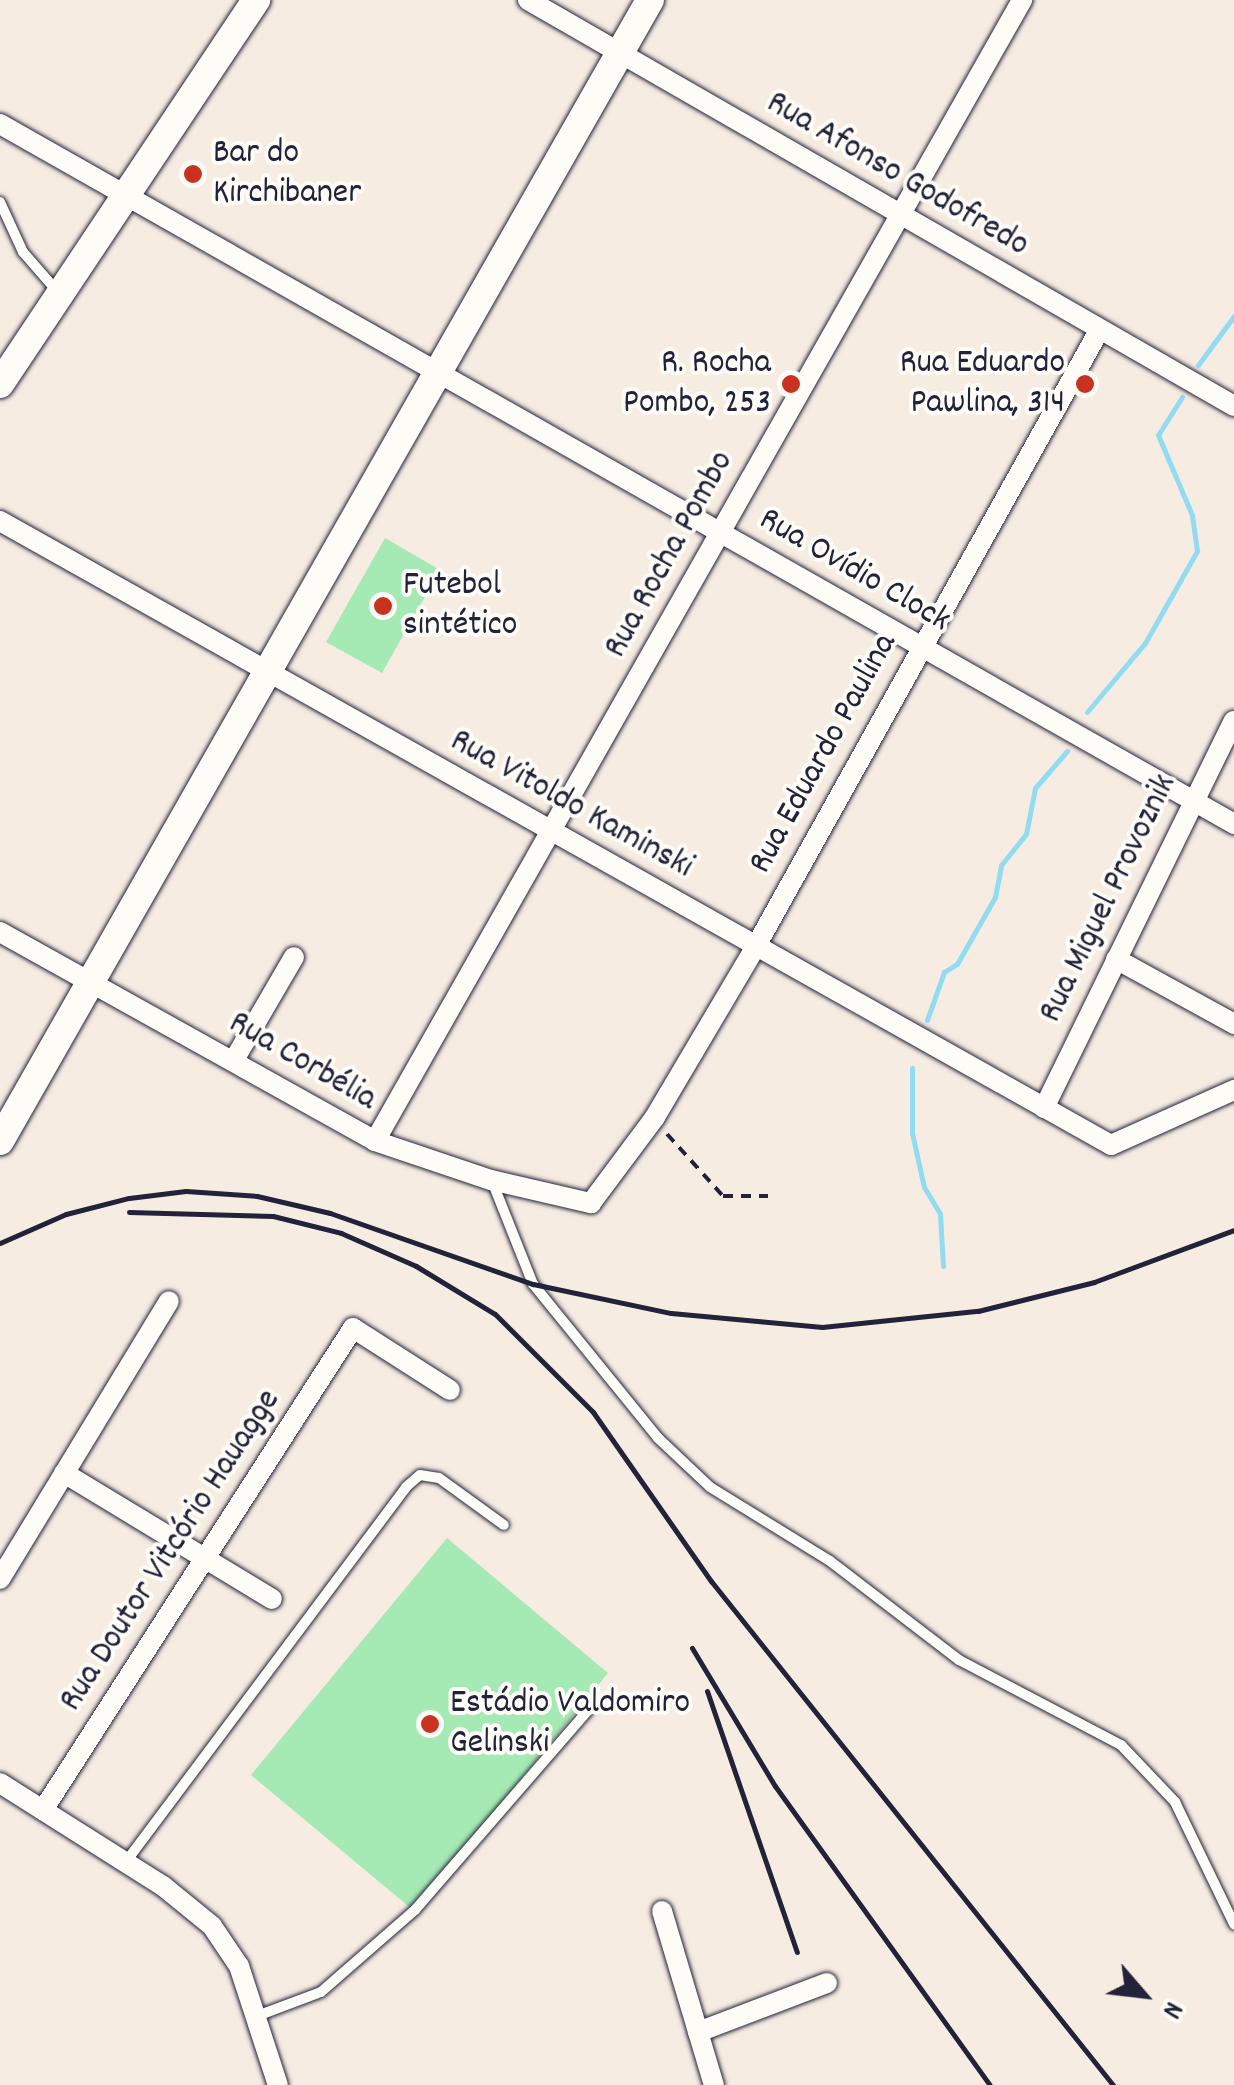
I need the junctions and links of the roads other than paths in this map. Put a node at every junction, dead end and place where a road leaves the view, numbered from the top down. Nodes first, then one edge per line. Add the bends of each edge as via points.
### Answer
1 (256, 0) edge
2 (528, 0) edge
3 (650, 0) edge
4 (1022, 0) edge
5 (620, 53) junction
6 (0, 124) edge
7 (130, 195) junction
8 (0, 202) edge
9 (898, 213) junction
10 (61, 296) junction
11 (1100, 329) junction
12 (438, 371) junction
13 (0, 384) edge
14 (1234, 406) edge
15 (0, 520) edge
16 (720, 532) junction
17 (921, 646) junction
18 (269, 672) junction
19 (1234, 720) edge
20 (1193, 801) junction
21 (1234, 824) edge
22 (554, 832) junction
23 (0, 932) edge
24 (756, 946) junction
25 (294, 957) dead end
26 (1116, 958) junction
27 (90, 982) junction
28 (1234, 1024) edge
29 (234, 1060) junction
30 (1234, 1090) edge
31 (1044, 1108) junction
32 (0, 1141) edge
33 (375, 1141) junction
34 (491, 1180) junction
35 (592, 1202) joint
36 (169, 1300) dead end
37 (450, 1390) dead end
38 (64, 1472) junction
39 (504, 1525) dead end
40 (205, 1558) junction
41 (0, 1578) edge
42 (272, 1599) dead end
43 (590, 1708) dead end
44 (0, 1783) edge
45 (43, 1810) junction
46 (125, 1863) junction
47 (662, 1911) dead end
48 (1234, 1924) edge
49 (827, 1982) dead end
50 (257, 2016) junction
51 (698, 2032) junction
52 (278, 2085) edge
53 (714, 2085) edge

1 - 7 street
2 - 5 street, Rua Afonso Godofredo
3 - 5 street
4 - 9 street, Rua Rocha Pombo
5 - 9 street, Rua Afonso Godofredo
5 - 12 street
6 - 7 street, Rua Ovídio Clock
7 - 10 street
7 - 12 street, Rua Ovídio Clock
8 - 10 lane via 23,252
9 - 11 street, Rua Afonso Godofredo
9 - 16 street, Rua Rocha Pombo
10 - 13 street
11 - 14 street, Rua Afonso Godofredo
11 - 17 street, Rua Eduardo Paulina
12 - 16 street, Rua Ovídio Clock
12 - 18 street
15 - 18 street, Rua Vitoldo Kaminski
16 - 17 street, Rua Ovídio Clock
16 - 22 street, Rua Rocha Pombo
17 - 20 street, Rua Ovídio Clock
17 - 24 street, Rua Eduardo Paulina
18 - 22 street, Rua Vitoldo Kaminski
18 - 27 street
19 - 20 street, Rua Miguel Provoznik
20 - 21 street, Rua Ovídio Clock
20 - 26 street, Rua Miguel Provoznik
22 - 24 street, Rua Vitoldo Kaminski
22 - 33 street, Rua Rocha Pombo
23 - 27 street, Rua Corbélia
24 - 31 street, Rua Vitoldo Kaminski
24 - 35 street, Rua Eduardo Paulina via 654,1118
25 - 29 street
26 - 28 street
26 - 31 street, Rua Miguel Provoznik
27 - 29 street, Rua Corbélia
27 - 32 street
29 - 33 street, Rua Corbélia
30 - 31 street, Rua Vitoldo Kaminski via 1111,1145
33 - 34 street, Rua Corbélia
34 - 35 street, Rua Corbélia
34 - 48 lane via 533,1284 658,1438 710,1486 830,1561 959,1660 1121,1744 1174,1802
36 - 38 street
37 - 40 street, Rua Doutor Vitcório Hauagge via 352,1328
38 - 40 street
38 - 41 street
39 - 46 lane via 439,1478 420,1475 406,1486
40 - 42 street
40 - 45 street, Rua Doutor Vitcório Hauagge
43 - 50 lane via 416,1910 321,1992
44 - 45 street
45 - 46 street
46 - 50 street via 212,1926 239,1966
47 - 51 street
49 - 51 street
50 - 52 street
51 - 53 street

